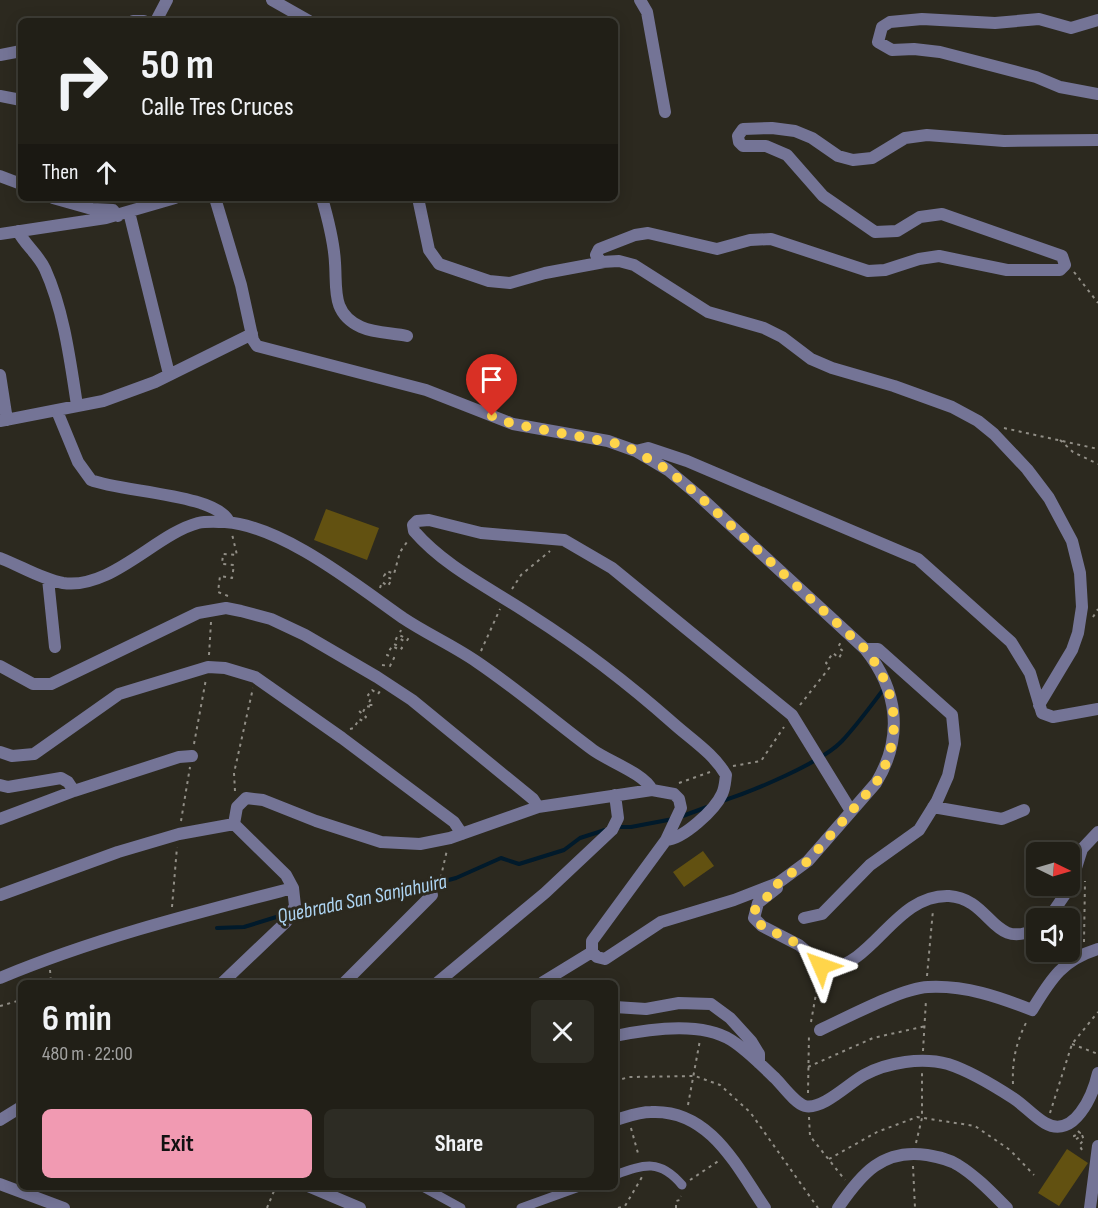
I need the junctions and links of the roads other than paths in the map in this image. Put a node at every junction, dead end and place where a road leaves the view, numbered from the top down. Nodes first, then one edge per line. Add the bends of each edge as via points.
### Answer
1 (167, 0) edge
2 (272, 0) edge
3 (640, 0) edge
4 (158, 18) edge
5 (304, 18) edge
6 (1098, 20) edge
7 (18, 52) edge
8 (0, 55) edge
9 (1098, 94) edge
10 (0, 96) edge
11 (18, 99) edge
12 (664, 112) dead end
13 (1098, 140) edge
14 (0, 176) edge
15 (18, 183) edge
16 (64, 201) edge
17 (165, 201) edge
18 (216, 201) edge
19 (323, 201) edge
20 (419, 201) edge
21 (123, 214) junction
22 (18, 231) junction
23 (0, 234) edge
24 (604, 262) junction
25 (252, 334) junction
26 (407, 336) dead end
27 (169, 374) junction
28 (0, 375) edge
29 (78, 405) junction
30 (57, 411) junction
31 (4, 421) edge
32 (636, 451) junction
33 (229, 522) junction
34 (0, 558) edge
35 (48, 579) junction
36 (55, 647) dead end
37 (865, 649) junction
38 (0, 666) edge
39 (1039, 705) junction
40 (1098, 709) edge
41 (0, 752) edge
42 (192, 756) road end
43 (0, 785) edge
44 (652, 790) junction
45 (74, 791) junction
46 (615, 795) junction
47 (538, 807) junction
48 (933, 807) junction
49 (1024, 810) dead end
50 (851, 811) junction
51 (0, 819) edge
52 (234, 824) junction
53 (1098, 832) edge
54 (462, 834) junction
55 (666, 840) junction
56 (778, 883) junction
57 (293, 888) junction
58 (436, 890) road end
59 (0, 895) edge
60 (1056, 908) edge
61 (804, 918) dead end
62 (1026, 934) edge
63 (1098, 949) edge
64 (592, 952) junction
65 (0, 978) edge
66 (225, 980) edge
67 (347, 980) edge
68 (440, 980) edge
69 (546, 980) edge
70 (618, 1007) edge
71 (820, 1030) dead end
72 (618, 1036) edge
73 (759, 1063) junction
74 (1098, 1072) edge
75 (18, 1109) edge
76 (618, 1119) edge
77 (0, 1120) edge
78 (1098, 1146) edge
79 (618, 1174) edge
80 (0, 1184) edge
81 (682, 1185) road end
82 (317, 1190) edge
83 (427, 1190) edge
84 (571, 1190) edge
85 (64, 1208) edge
86 (360, 1208) edge
87 (461, 1208) edge
88 (520, 1208) edge
89 (765, 1208) edge
90 (838, 1208) edge
91 (1007, 1208) edge
92 (1090, 1208) edge

1 - 4 street
2 - 5 street
3 - 12 street via 647,12
6 - 9 street via 1071,28 1030,18 994,23 904,20 886,24 877,37 886,49 940,52
7 - 8 street
10 - 11 street
13 - 24 street via 1004,141 916,136 904,138 872,158 859,160 838,156 812,138 785,129 743,129 738,136 743,146 766,146 787,155 823,196 875,232 890,233 920,217 942,214 1062,256 1065,265 1060,270 1007,270 939,256 868,271 771,239 717,249 648,233 599,249 597,258
14 - 15 street
16 - 21 street
17 - 21 street
18 - 25 street
19 - 26 street via 335,262 335,294 342,312 365,328
20 - 24 street via 429,250 439,264 489,281 510,283
21 - 22 street
21 - 27 street
22 - 23 street
22 - 29 street via 43,265 58,305
24 - 39 street via 634,265 708,312 764,328 822,364 952,407 986,427 1014,455 1061,519 1077,557 1082,590 1078,633 1072,650
25 - 27 street
25 - 32 street via 262,350 426,390 513,424 608,441
27 - 29 street via 103,401
28 - 31 street
29 - 30 street
30 - 31 street
30 - 33 street via 78,462 91,480 201,503 223,514
32 - 37 street via 668,470 699,496
32 - 39 street via 648,448 687,461 918,559 1011,642 1030,673
33 - 35 street via 199,523 94,580 65,583
33 - 44 street via 253,526 329,565 405,619 476,661 595,751 645,780
34 - 35 street
35 - 36 street
37 - 48 street via 878,649 952,715 955,744 948,776
37 - 50 street via 885,677 894,726 885,768
38 - 47 street via 33,684 51,684 198,613 226,608 271,619 332,649 412,700
39 - 40 street via 1049,717
41 - 54 street via 12,756 34,754 119,694 208,667 225,668 255,677 454,822
42 - 45 street
43 - 45 street via 61,778
44 - 46 street
44 - 55 street via 668,791 679,800 681,808
45 - 51 street
46 - 47 street
46 - 68 street via 618,819 612,830
47 - 54 street
48 - 49 street via 1002,819
48 - 61 street via 919,830 870,865 822,914
50 - 55 street via 792,715 612,567 564,540 481,533 422,520 413,525 416,534 445,560 617,677 722,768 726,775 722,796 685,833
50 - 56 street via 808,861
52 - 54 street via 240,802 246,798 262,800 381,842 420,844
52 - 57 street via 286,875
52 - 59 street via 179,834
53 - 60 street via 1082,849 1070,886
55 - 64 street via 592,940
56 - 62 street via 777,890 758,903 754,918 799,945 828,969 847,964 907,912 934,898 949,896 974,904 1005,933
56 - 64 street via 661,922 610,958 601,959
57 - 65 street via 116,934
57 - 66 street via 295,906 286,922
58 - 67 street
63 - 71 street via 1067,963 1052,978 1032,1010 992,994 926,987 892,997
64 - 69 street
70 - 73 street via 646,1010 679,1003 711,1004 751,1041 759,1054
72 - 73 street via 701,1029 730,1040
73 - 74 street via 799,1103 808,1106 821,1103 876,1070 922,1060 958,1068 1055,1127 1066,1126 1089,1099
75 - 77 street
76 - 89 street via 650,1112 685,1117 708,1132 729,1154
78 - 92 street
79 - 81 street via 642,1165 656,1166 671,1172
80 - 85 street
82 - 86 street
83 - 87 street
84 - 88 street
90 - 91 street via 872,1167 892,1155 913,1153 957,1164

